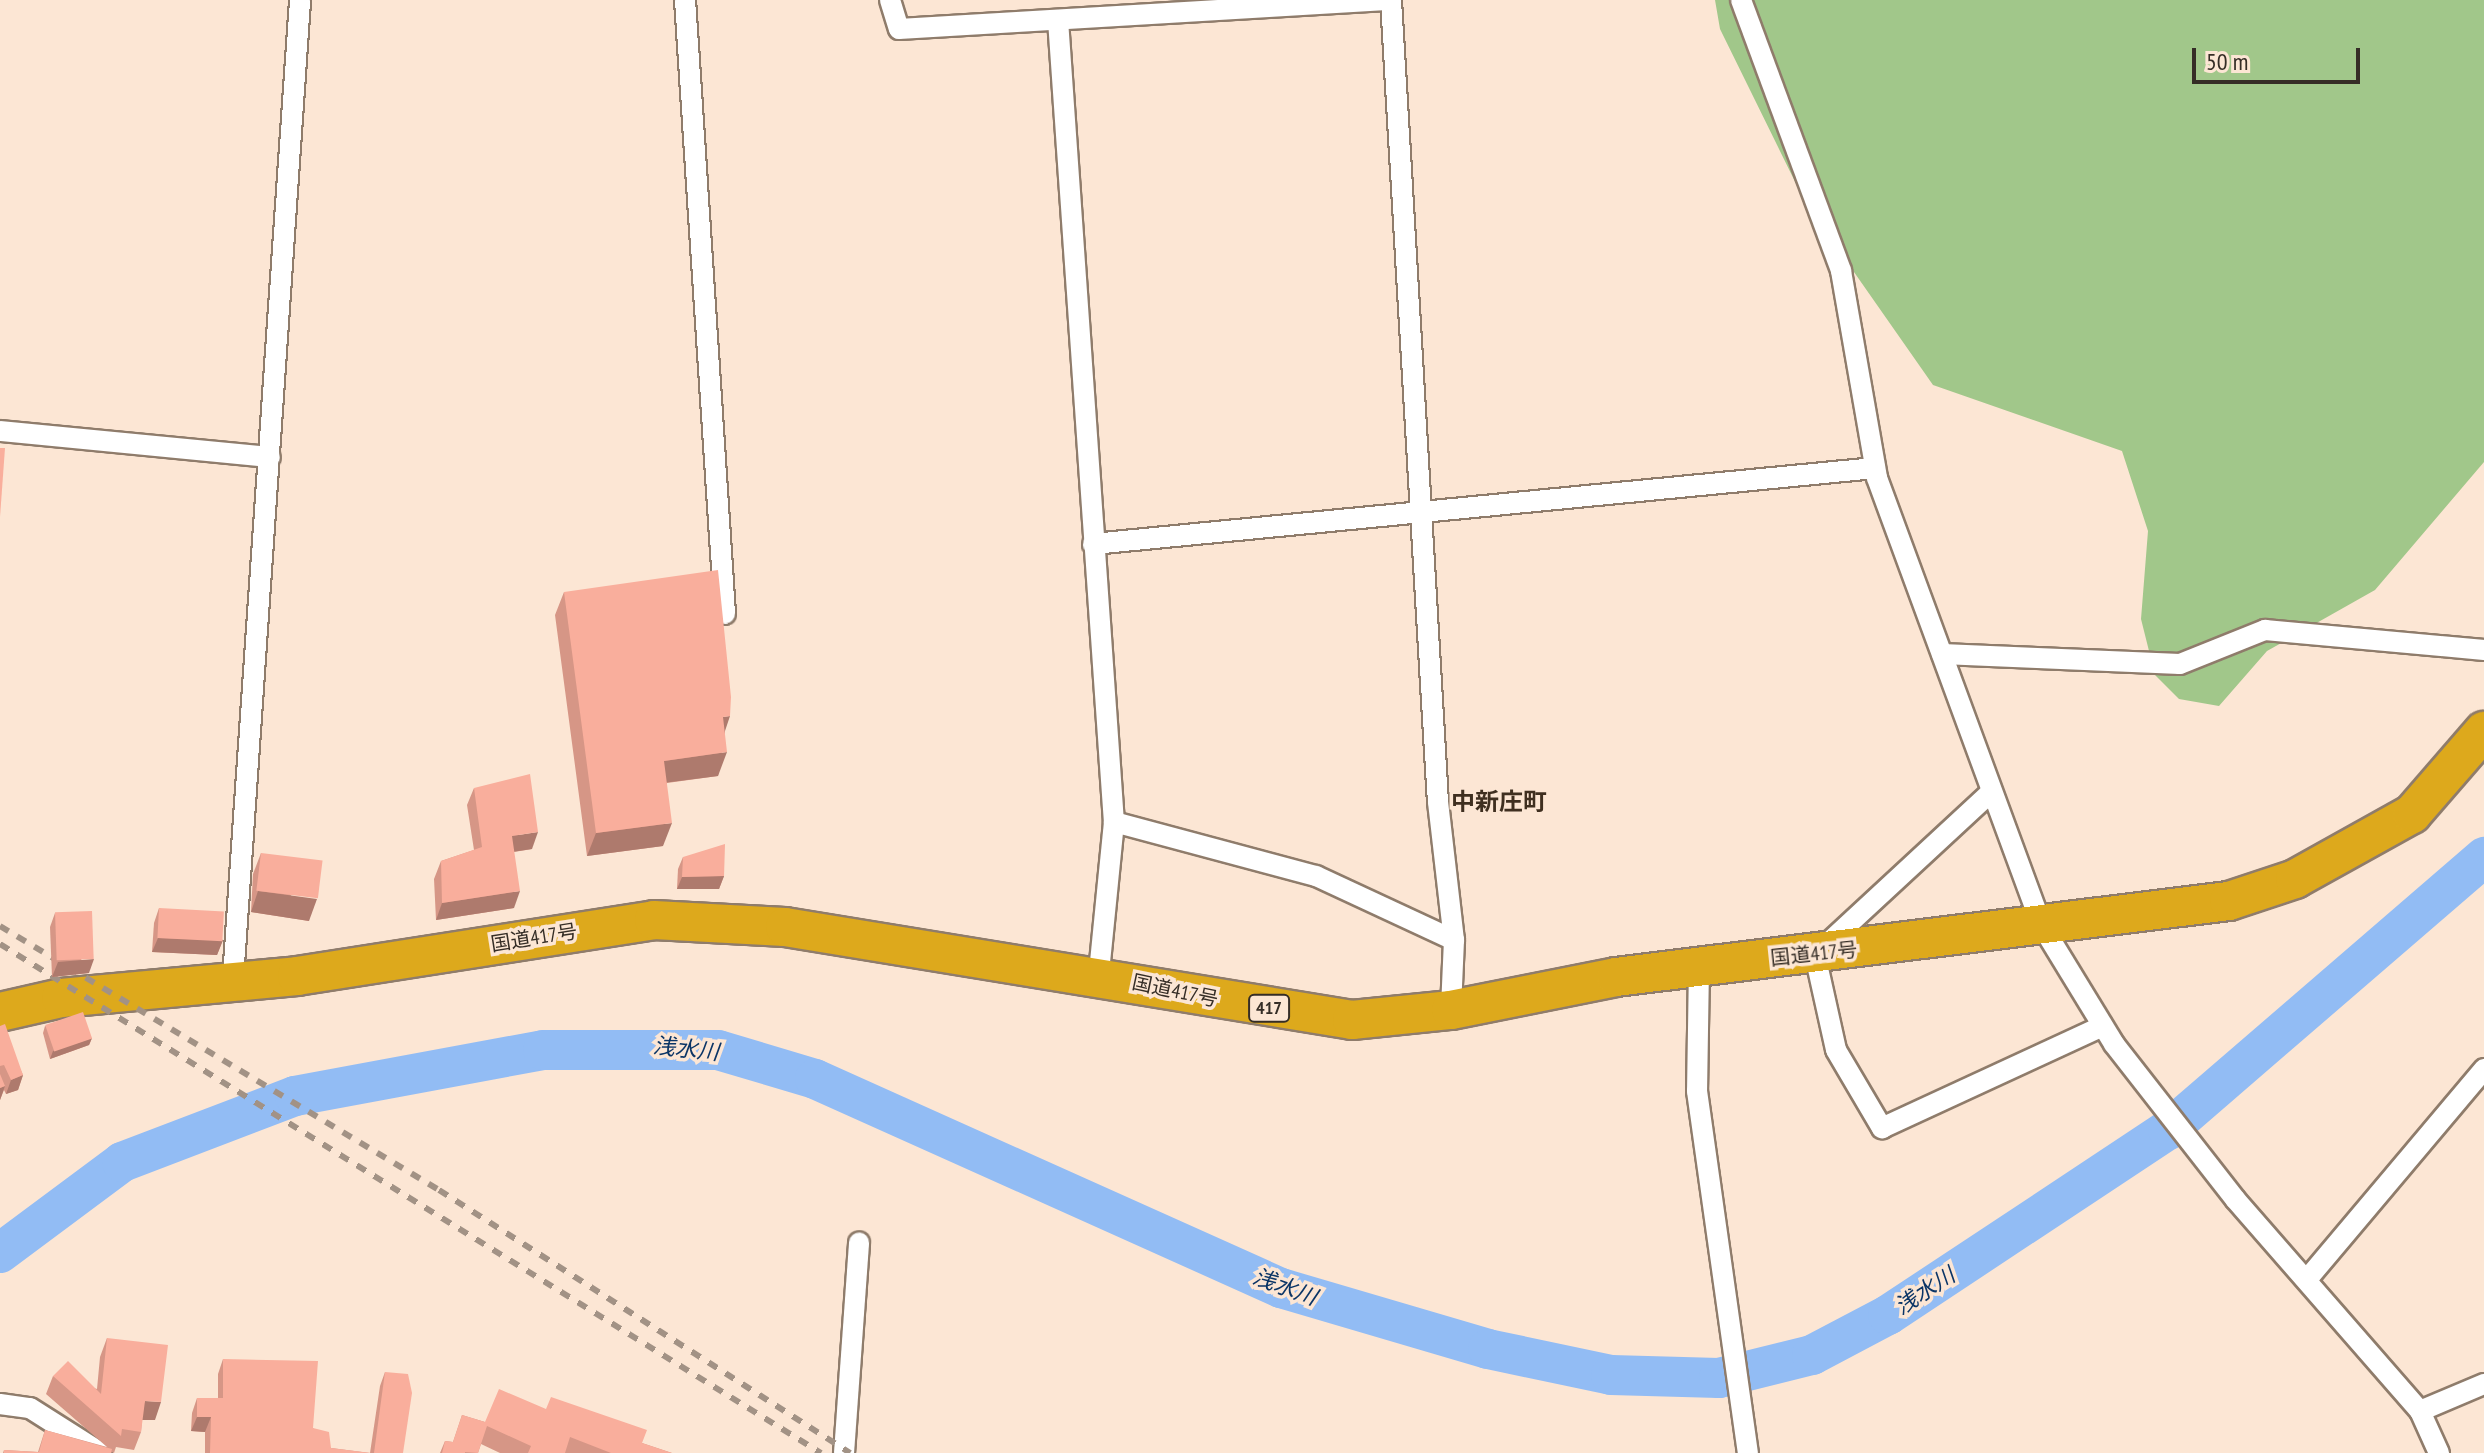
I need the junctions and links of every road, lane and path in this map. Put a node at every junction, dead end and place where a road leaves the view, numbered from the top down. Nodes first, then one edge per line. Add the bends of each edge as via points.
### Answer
1 (300, 0) edge
2 (685, 0) edge
3 (890, 0) edge
4 (1382, 0) edge
5 (1391, 0) edge
6 (1741, 0) edge
7 (1058, 20) junction
8 (0, 431) edge
9 (270, 457) junction
10 (1875, 468) junction
11 (1421, 512) junction
12 (1093, 544) junction
13 (725, 614) edge
14 (2484, 650) edge
15 (1942, 654) junction
16 (2484, 731) edge
17 (1989, 794) junction
18 (1114, 822) junction
19 (2042, 926) junction
20 (1454, 940) junction
21 (1815, 955) junction
22 (1699, 966) junction
23 (1099, 973) junction
24 (233, 979) junction
25 (1451, 1010) junction
26 (0, 1012) edge
27 (2103, 1026) junction
28 (2484, 1069) edge
29 (859, 1243) dead end
30 (2309, 1277) junction
31 (2484, 1384) edge
32 (0, 1404) edge
33 (2420, 1411) junction
34 (101, 1453) edge
35 (844, 1453) edge
36 (1748, 1453) edge
37 (2439, 1453) edge

1 - 9 street
2 - 13 street
3 - 7 street via 899,29
4 - 7 street
5 - 11 street
6 - 10 street via 1841,271
7 - 12 street
8 - 9 street
9 - 24 street
10 - 11 street
10 - 15 street
11 - 12 street
11 - 20 street
12 - 18 street
14 - 15 street via 2265,630 2180,664
15 - 17 street
16 - 19 highway, 国道417号 / 417 via 2412,814 2295,879 2229,901
17 - 19 street
17 - 21 street
18 - 20 street via 1316,876
18 - 23 street
19 - 21 highway, 国道417号 / 417
19 - 27 street
20 - 25 street
21 - 22 highway, 国道417号 / 417
21 - 27 street via 1836,1050 1882,1128
22 - 25 highway, 国道417号 / 417
22 - 36 street via 1697,1091
23 - 24 highway, 国道417号 / 417 via 785,927 654,920 311,974
23 - 25 highway, 国道417号 / 417 via 1156,989 1352,1020
24 - 26 highway, 国道417号 / 417 via 61,998
27 - 30 street via 2235,1199
28 - 30 street
29 - 35 street
30 - 33 street
31 - 33 street
32 - 34 street via 30,1408
33 - 37 street

